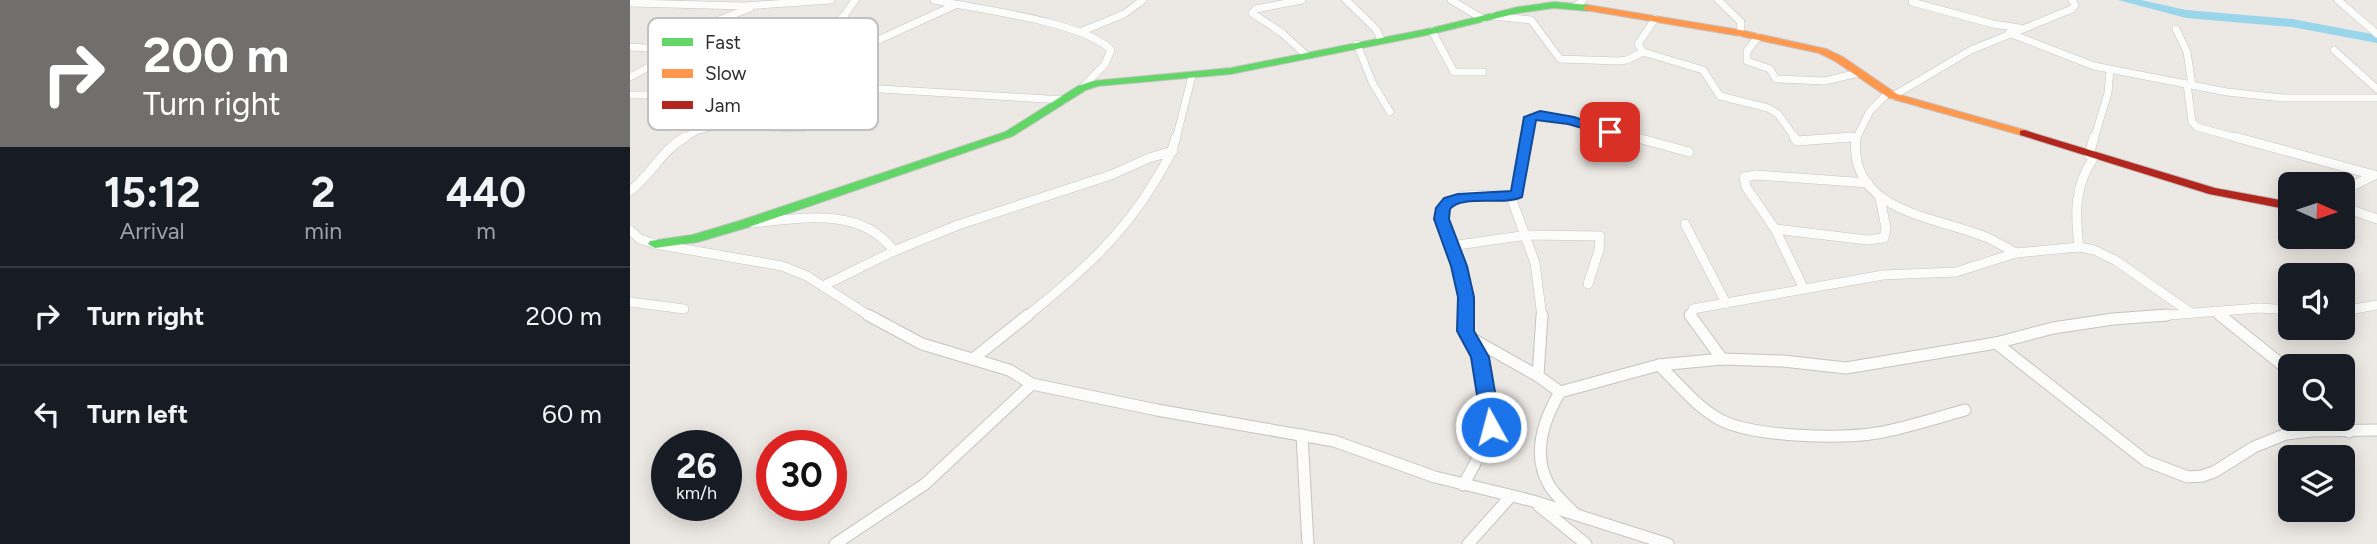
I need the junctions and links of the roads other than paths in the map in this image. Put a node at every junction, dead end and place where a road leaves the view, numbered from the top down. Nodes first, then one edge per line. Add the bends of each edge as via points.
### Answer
1 (831, 0) edge
2 (855, 0) edge
3 (934, 0) edge
4 (1143, 0) edge
5 (1302, 0) edge
6 (1346, 0) edge
7 (1451, 0) edge
8 (1718, 0) edge
9 (2072, 0) edge
10 (2338, 0) edge
11 (810, 1) edge
12 (1912, 2) dead end
13 (630, 3) edge
14 (1579, 3) edge
15 (758, 5) junction
16 (955, 5) junction
17 (1487, 17) junction
18 (724, 18) edge
19 (842, 18) edge
20 (1655, 19) junction
21 (2023, 29) junction
22 (2176, 29) dead end
23 (1432, 31) junction
24 (1080, 32) junction
25 (1740, 33) junction
26 (2009, 33) junction
27 (2377, 34) edge
28 (1758, 37) junction
29 (878, 40) edge
30 (1381, 40) junction
31 (1357, 44) junction
32 (630, 47) edge
33 (648, 48) edge
34 (2334, 50) dead end
35 (1643, 52) junction
36 (1306, 55) junction
37 (648, 67) edge
38 (2110, 70) junction
39 (1483, 72) dead end
40 (1858, 74) junction
41 (1192, 76) junction
42 (630, 77) edge
43 (2189, 85) junction
44 (1082, 88) junction
45 (878, 89) edge
46 (2377, 89) edge
47 (630, 95) edge
48 (648, 95) edge
49 (1890, 95) junction
50 (2377, 98) edge
51 (1064, 100) junction
52 (1390, 113) dead end
53 (698, 130) edge
54 (1856, 137) junction
55 (1172, 151) junction
56 (1689, 152) dead end
57 (2091, 156) junction
58 (2376, 175) edge
59 (1868, 183) junction
60 (2356, 185) edge
61 (630, 191) edge
62 (1511, 197) junction
63 (1880, 198) junction
64 (2278, 204) edge
65 (2356, 212) edge
66 (2377, 219) edge
67 (744, 224) junction
68 (1685, 224) dead end
69 (1775, 229) junction
70 (630, 230) edge
71 (1528, 235) junction
72 (655, 244) junction
73 (1451, 246) junction
74 (2079, 247) junction
75 (894, 251) junction
76 (2016, 253) junction
77 (1588, 284) dead end
78 (823, 286) junction
79 (1803, 287) junction
80 (630, 302) edge
81 (1726, 303) junction
82 (2376, 306) edge
83 (684, 309) dead end
84 (2355, 309) edge
85 (2278, 310) edge
86 (2215, 311) junction
87 (2191, 313) junction
88 (1469, 337) junction
89 (1996, 343) junction
90 (973, 359) junction
91 (1722, 359) junction
92 (2278, 362) edge
93 (1660, 365) junction
94 (1538, 376) junction
95 (1032, 384) junction
96 (1560, 392) junction
97 (1965, 410) dead end
98 (2377, 430) edge
99 (2349, 432) joint
100 (1302, 435) junction
101 (1463, 485) junction
102 (1511, 496) junction
103 (1533, 501) junction
104 (1575, 514) junction
105 (835, 544) edge
106 (1308, 544) edge
107 (1468, 544) edge
108 (1586, 544) edge
109 (1668, 544) edge

1 - 11 street
2 - 19 street
3 - 16 street
4 - 24 street via 1124,14
5 - 36 street via 1252,13
6 - 30 street
7 - 17 street
8 - 25 street via 1741,22
9 - 21 street via 2072,9
10 - 27 street
11 - 15 street
12 - 21 street
13 - 15 street
14 - 17 street
14 - 20 street
15 - 18 street
16 - 24 street
16 - 29 street
17 - 23 street
17 - 35 street via 1531,20 1560,59 1618,61
20 - 25 street
20 - 35 street via 1637,44
21 - 26 street
22 - 43 street via 2187,52
23 - 30 street
23 - 39 street via 1454,72
24 - 44 street via 1111,50 1105,64
25 - 28 street
26 - 38 street
26 - 49 street
28 - 40 street via 1822,51
28 - 40 street via 1749,46 1747,61 1770,69 1776,79 1825,80
30 - 31 street
31 - 36 street
31 - 52 street
32 - 33 street
34 - 46 street
35 - 54 street via 1703,70 1724,98 1778,114 1797,141
36 - 41 street
37 - 42 street
38 - 43 street
38 - 57 street
40 - 49 street
41 - 44 street via 1109,80
41 - 55 street
43 - 50 street via 2283,98
43 - 58 street via 2192,122 2197,127
44 - 51 street
45 - 51 street
47 - 48 street
49 - 54 street via 1870,111
49 - 57 street via 2011,128
51 - 67 street via 1009,134
53 - 61 street via 663,152 647,178
54 - 59 street via 1854,156
55 - 75 street
55 - 90 street via 1136,213 1113,240 1077,276
56 - 62 street via 1534,115 1528,120 1520,187
57 - 64 street via 2213,191
57 - 74 street via 2079,177 2074,203
58 - 60 street
59 - 63 street
59 - 69 street via 1744,177
62 - 71 street
62 - 73 street via 1449,201 1441,219
63 - 69 street via 1884,239
63 - 76 street via 1898,209 1984,236
65 - 66 street
67 - 72 street
67 - 75 street via 799,217 827,219 869,227
68 - 81 street
69 - 79 street
70 - 72 street
71 - 73 street
71 - 77 street via 1600,236
71 - 94 street via 1542,307
72 - 78 street via 782,266
73 - 88 street via 1466,297 1465,331
74 - 76 street
74 - 87 street via 2115,260
75 - 78 street
76 - 79 street via 1956,272 1883,275
78 - 90 street via 892,330
79 - 81 street
80 - 83 street
81 - 91 street via 1701,306 1690,314
82 - 84 street
85 - 86 street
86 - 87 street
86 - 92 street
87 - 89 street via 2053,328
88 - 94 street
88 - 101 street via 1480,357 1491,427
89 - 91 street via 1846,368
89 - 99 street via 2146,461 2168,473 2209,476 2274,438
90 - 95 street via 1009,370
91 - 93 street
93 - 96 street
93 - 97 street via 1707,411 1725,422 1768,432 1877,433
94 - 96 street
95 - 100 street
95 - 105 street via 927,482
96 - 104 street via 1541,435 1542,463 1549,484
98 - 99 street
100 - 101 street via 1334,441
100 - 106 street
101 - 102 street
102 - 103 street
102 - 107 street
103 - 104 street
103 - 108 street
104 - 109 street

